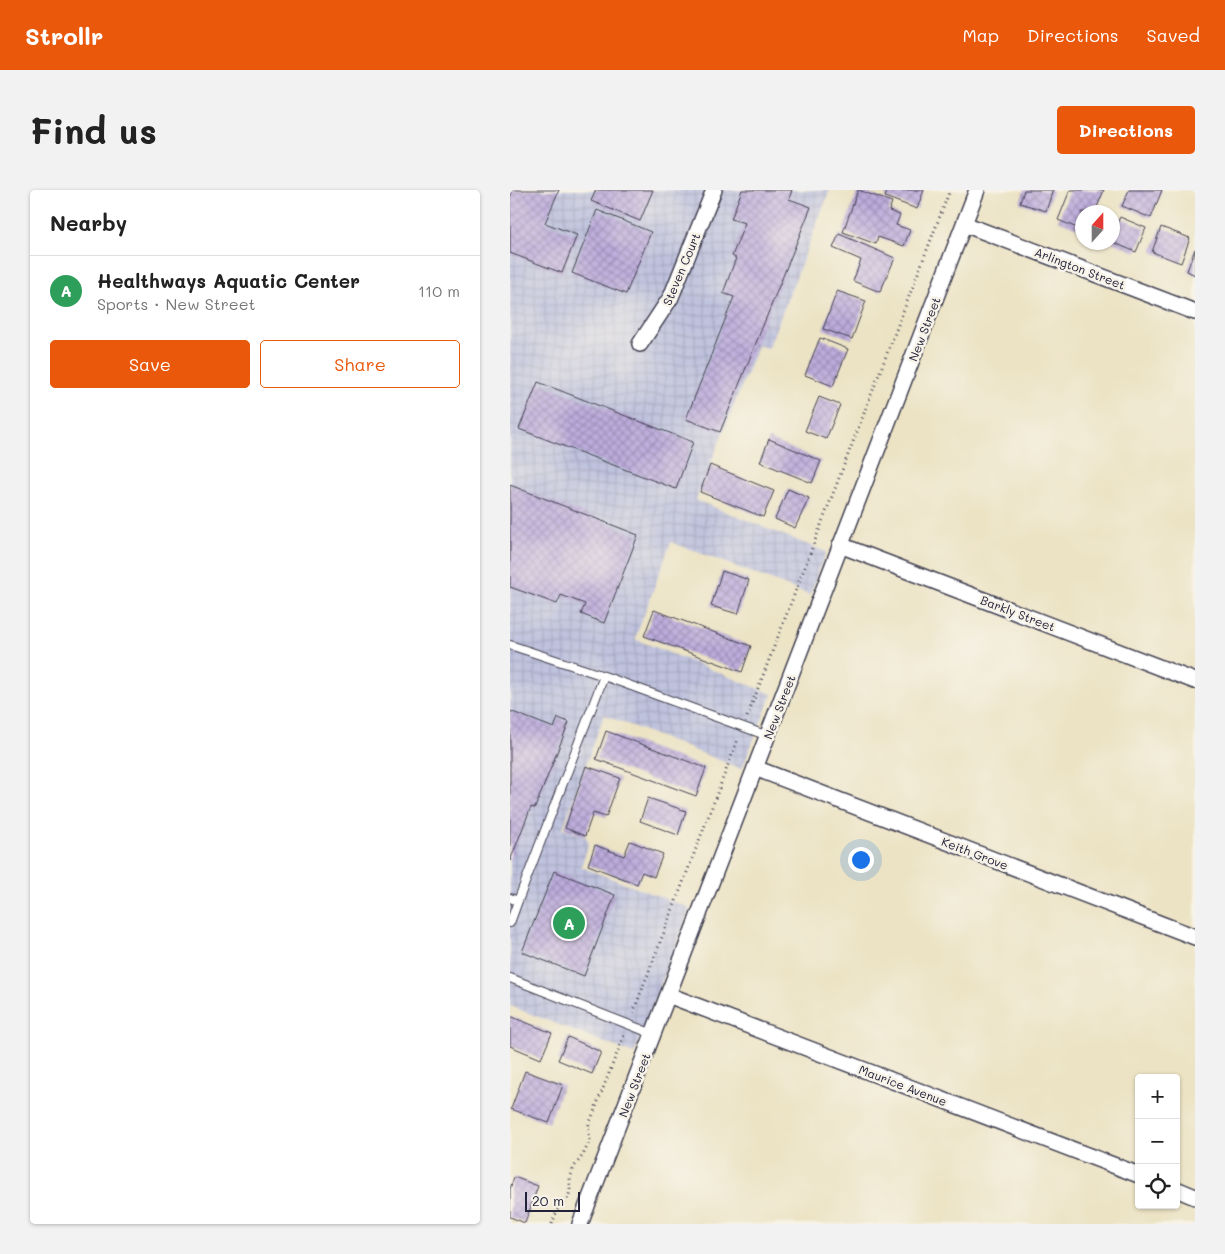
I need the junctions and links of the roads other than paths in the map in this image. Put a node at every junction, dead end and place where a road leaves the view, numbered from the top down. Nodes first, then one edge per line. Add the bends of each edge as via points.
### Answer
1 (714, 190) edge
2 (977, 190) edge
3 (964, 224) junction
4 (1195, 312) edge
5 (640, 344) dead end
6 (840, 545) junction
7 (510, 645) edge
8 (604, 676) junction
9 (1195, 681) edge
10 (768, 736) junction
11 (755, 768) junction
12 (510, 898) edge
13 (518, 901) junction
14 (510, 923) edge
15 (1195, 937) edge
16 (510, 978) edge
17 (668, 995) junction
18 (653, 1034) junction
19 (1135, 1173) edge
20 (1180, 1190) edge
21 (1195, 1196) edge
22 (583, 1223) edge

1 - 5 street, Steven Court via 671,297
2 - 3 street, New Street
3 - 4 street, Arlington Street
3 - 6 street, New Street
6 - 9 street, Barkly Street
6 - 10 street, New Street
7 - 8 lane
8 - 10 lane
8 - 13 lane
10 - 11 street, New Street
11 - 15 street, Keith Grove
11 - 17 street, New Street
12 - 13 lane
13 - 14 lane
16 - 18 lane
17 - 18 street, New Street
17 - 19 street, Maurice Avenue
18 - 22 street, New Street
20 - 21 street

